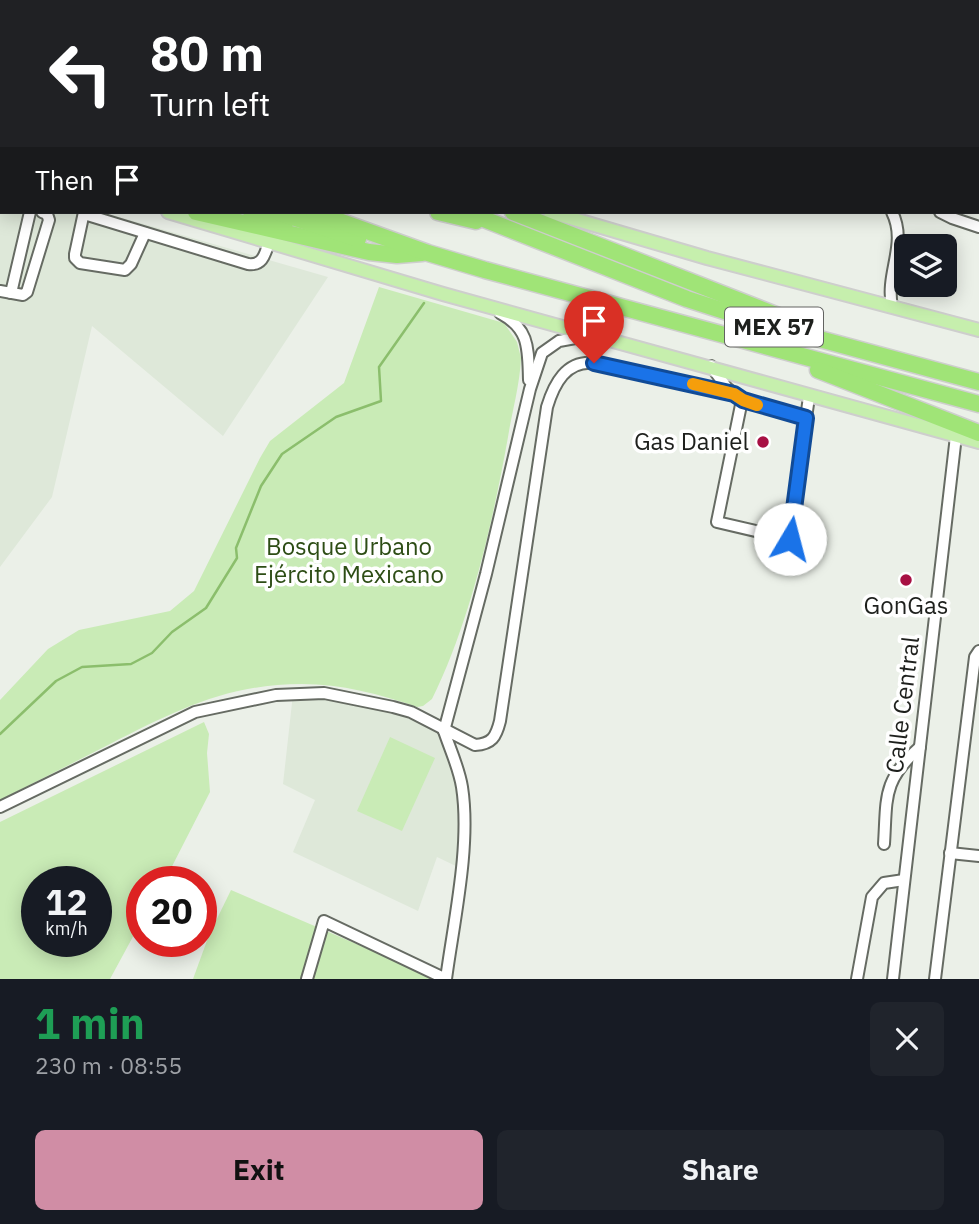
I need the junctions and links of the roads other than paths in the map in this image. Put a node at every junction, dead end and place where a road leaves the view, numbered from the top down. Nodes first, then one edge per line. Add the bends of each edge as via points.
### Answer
1 (29, 214) edge
2 (47, 214) edge
3 (84, 214) edge
4 (87, 214) edge
5 (175, 214) edge
6 (205, 214) edge
7 (257, 214) edge
8 (283, 214) edge
9 (320, 214) edge
10 (452, 214) edge
11 (475, 214) edge
12 (515, 214) edge
13 (557, 214) edge
14 (893, 214) edge
15 (943, 214) edge
16 (526, 225) junction
17 (975, 226) edge
18 (145, 233) junction
19 (269, 242) junction
20 (393, 249) junction
21 (428, 253) junction
22 (5, 292) edge
23 (485, 305) junction
24 (892, 306) junction
25 (976, 327) edge
26 (594, 335) junction
27 (758, 344) junction
28 (711, 366) junction
29 (979, 382) edge
30 (530, 389) junction
31 (738, 397) junction
32 (809, 397) junction
33 (979, 404) edge
34 (806, 418) junction
35 (979, 433) edge
36 (956, 436) junction
37 (979, 442) edge
38 (979, 651) edge
39 (444, 731) junction
40 (920, 747) junction
41 (0, 807) edge
42 (884, 844) dead end
43 (950, 853) junction
44 (979, 856) edge
45 (904, 880) junction
46 (307, 979) edge
47 (446, 979) edge
48 (857, 979) edge
49 (893, 979) edge
50 (934, 979) edge

1 - 22 street
2 - 22 street via 27,292
3 - 18 street via 75,254 80,263 125,270
4 - 18 street
5 - 19 main road
6 - 21 highway via 369,252
7 - 20 highway via 354,244
8 - 20 highway
9 - 21 highway, MEX 57
10 - 16 highway
11 - 16 highway
12 - 16 highway
13 - 24 main road
14 - 24 street via 899,233
15 - 17 street
16 - 29 highway via 903,362
18 - 19 street via 255,265 263,260
19 - 23 main road
20 - 21 highway
21 - 27 highway, MEX 57
23 - 26 main road
23 - 30 street via 510,319 527,340
24 - 25 main road
26 - 28 main road
26 - 30 street via 550,345 542,353
27 - 33 highway, MEX 57
27 - 35 highway
28 - 31 street
28 - 32 main road
30 - 39 street
31 - 34 street
31 - 34 street via 717,522 790,539
31 - 39 street via 594,363 574,366 559,379 547,407 497,732 486,744 475,745
32 - 34 street
32 - 36 main road
36 - 37 main road
36 - 40 street, Calle Central
38 - 43 street
39 - 41 street via 411,712 367,701 324,693 276,695 195,712
39 - 47 street via 462,784 465,814
40 - 42 street via 891,779
40 - 45 street, Calle Central
43 - 44 street
43 - 50 street
45 - 48 street via 884,883 872,897
45 - 49 street, Calle Central
46 - 47 street via 324,921

